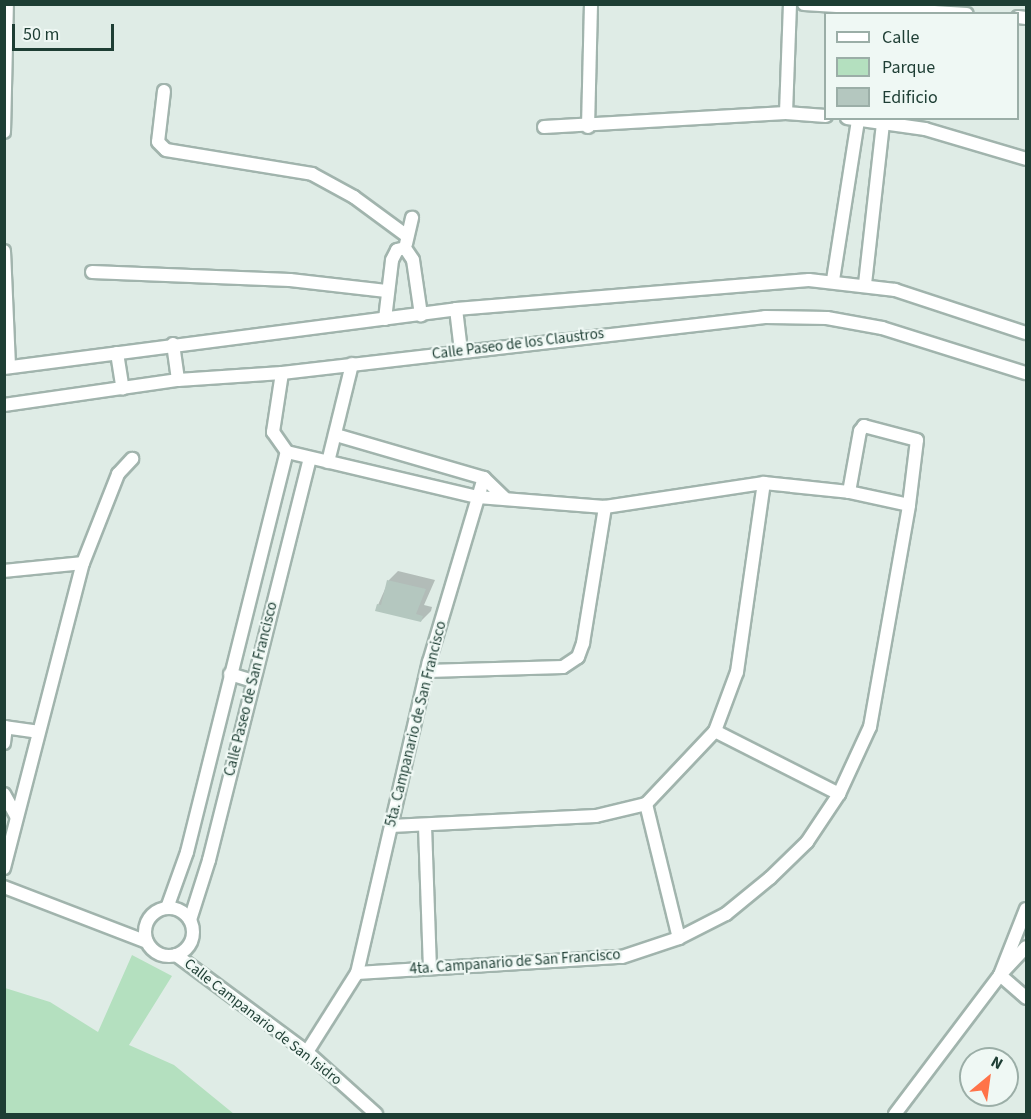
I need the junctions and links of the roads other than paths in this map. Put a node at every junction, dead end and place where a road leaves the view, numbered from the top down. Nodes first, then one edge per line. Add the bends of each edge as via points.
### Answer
1 (7, 4) edge
2 (591, 4) edge
3 (790, 4) edge
4 (804, 4) edge
5 (929, 12) edge
6 (164, 91) dead end
7 (786, 113) junction
8 (824, 116) edge
9 (853, 120) edge
10 (860, 120) edge
11 (883, 123) junction
12 (926, 124) edge
13 (544, 127) dead end
14 (588, 127) junction
15 (4, 132) edge
16 (1026, 159) edge
17 (412, 218) dead end
18 (406, 242) junction
19 (4, 251) edge
20 (5, 271) edge
21 (92, 272) dead end
22 (833, 280) junction
23 (865, 284) junction
24 (386, 291) junction
25 (456, 309) junction
26 (421, 315) junction
27 (385, 319) junction
28 (1026, 333) edge
29 (173, 344) junction
30 (461, 351) junction
31 (117, 353) junction
32 (352, 364) junction
33 (7, 368) edge
34 (282, 373) junction
35 (1026, 373) edge
36 (178, 380) junction
37 (123, 389) junction
38 (4, 405) edge
39 (336, 435) junction
40 (287, 452) junction
41 (310, 458) junction
42 (132, 459) dead end
43 (328, 462) junction
44 (483, 478) junction
45 (764, 483) junction
46 (849, 492) junction
47 (504, 496) junction
48 (478, 497) junction
49 (909, 505) junction
50 (605, 507) junction
51 (83, 563) junction
52 (4, 571) edge
53 (427, 671) junction
54 (230, 674) junction
55 (253, 681) junction
56 (5, 727) edge
57 (715, 731) junction
58 (38, 732) junction
59 (4, 743) edge
60 (4, 794) edge
61 (839, 794) junction
62 (646, 804) junction
63 (17, 817) junction
64 (391, 826) junction
65 (425, 826) junction
66 (4, 868) edge
67 (4, 887) edge
68 (167, 908) junction
69 (1026, 909) edge
70 (190, 920) junction
71 (679, 938) junction
72 (1013, 940) junction
73 (147, 942) junction
74 (1026, 948) edge
75 (176, 955) junction
76 (430, 967) junction
77 (357, 973) junction
78 (1000, 975) junction
79 (1026, 998) edge
80 (308, 1052) junction
81 (376, 1114) edge
82 (895, 1114) edge

1 - 15 street
2 - 14 street
3 - 7 street
4 - 5 street
6 - 18 street via 158,142 166,150 312,174 354,197
7 - 8 street
7 - 14 street
9 - 22 street
10 - 11 street
11 - 12 street
11 - 23 street
12 - 16 street
13 - 14 street
17 - 18 street
18 - 24 street via 392,260
18 - 26 street via 413,260
19 - 20 street
20 - 33 street
21 - 24 street via 290,280
22 - 23 street
22 - 25 street
23 - 28 street
24 - 27 street
25 - 26 street
25 - 30 street
26 - 27 street
27 - 29 street
29 - 31 street
29 - 36 street
30 - 32 street, Calle Paseo de los Claustros
30 - 35 street, Calle Paseo de los Claustros via 721,319 827,318 936,343
31 - 33 street
31 - 37 street
32 - 34 street, Calle Paseo de los Claustros
32 - 39 street
34 - 36 street, Calle Paseo de los Claustros
34 - 40 street via 273,432
36 - 37 street, Calle Paseo de los Claustros
37 - 38 street, Calle Paseo de los Claustros
39 - 43 street
39 - 44 street
40 - 41 street
40 - 54 street, Calle Paseo de San Francisco
41 - 43 street
41 - 55 street, Calle Paseo de San Francisco
42 - 51 street via 118,474
43 - 48 street
44 - 47 street
44 - 48 street, 5ta. Campanario de San Francisco
45 - 46 street
45 - 50 street
45 - 57 street via 737,672
46 - 49 street
46 - 49 street, 4ta. Campanario de San Francisco via 864,426 916,440
47 - 48 street
47 - 50 street
48 - 53 street, 5ta. Campanario de San Francisco
49 - 61 street, 4ta. Campanario de San Francisco via 870,727
50 - 53 street via 578,657 563,667
51 - 52 street
51 - 58 street
53 - 64 street, 5ta. Campanario de San Francisco
54 - 55 street
54 - 68 street, Calle Paseo de San Francisco via 187,852
55 - 70 street, Calle Paseo de San Francisco
56 - 58 street
56 - 59 street
57 - 61 street
57 - 62 street
58 - 63 street
60 - 63 street
61 - 71 street, 4ta. Campanario de San Francisco via 807,842 770,878 726,914
62 - 65 street via 596,816
62 - 71 street
63 - 66 street
64 - 65 street
64 - 77 street, 5ta. Campanario de San Francisco
65 - 76 street
67 - 73 street
68 - 70 street via 184,913
68 - 73 street via 150,916 145,933
69 - 72 street
70 - 75 street via 193,937
71 - 76 street, 4ta. Campanario de San Francisco via 622,957
72 - 74 street
72 - 78 street
73 - 75 street via 159,954
74 - 78 street
75 - 80 street, Calle Campanario de San Isidro
76 - 77 street, 4ta. Campanario de San Francisco
77 - 80 street
78 - 79 street
78 - 82 street
80 - 81 street, Calle Campanario de San Isidro

